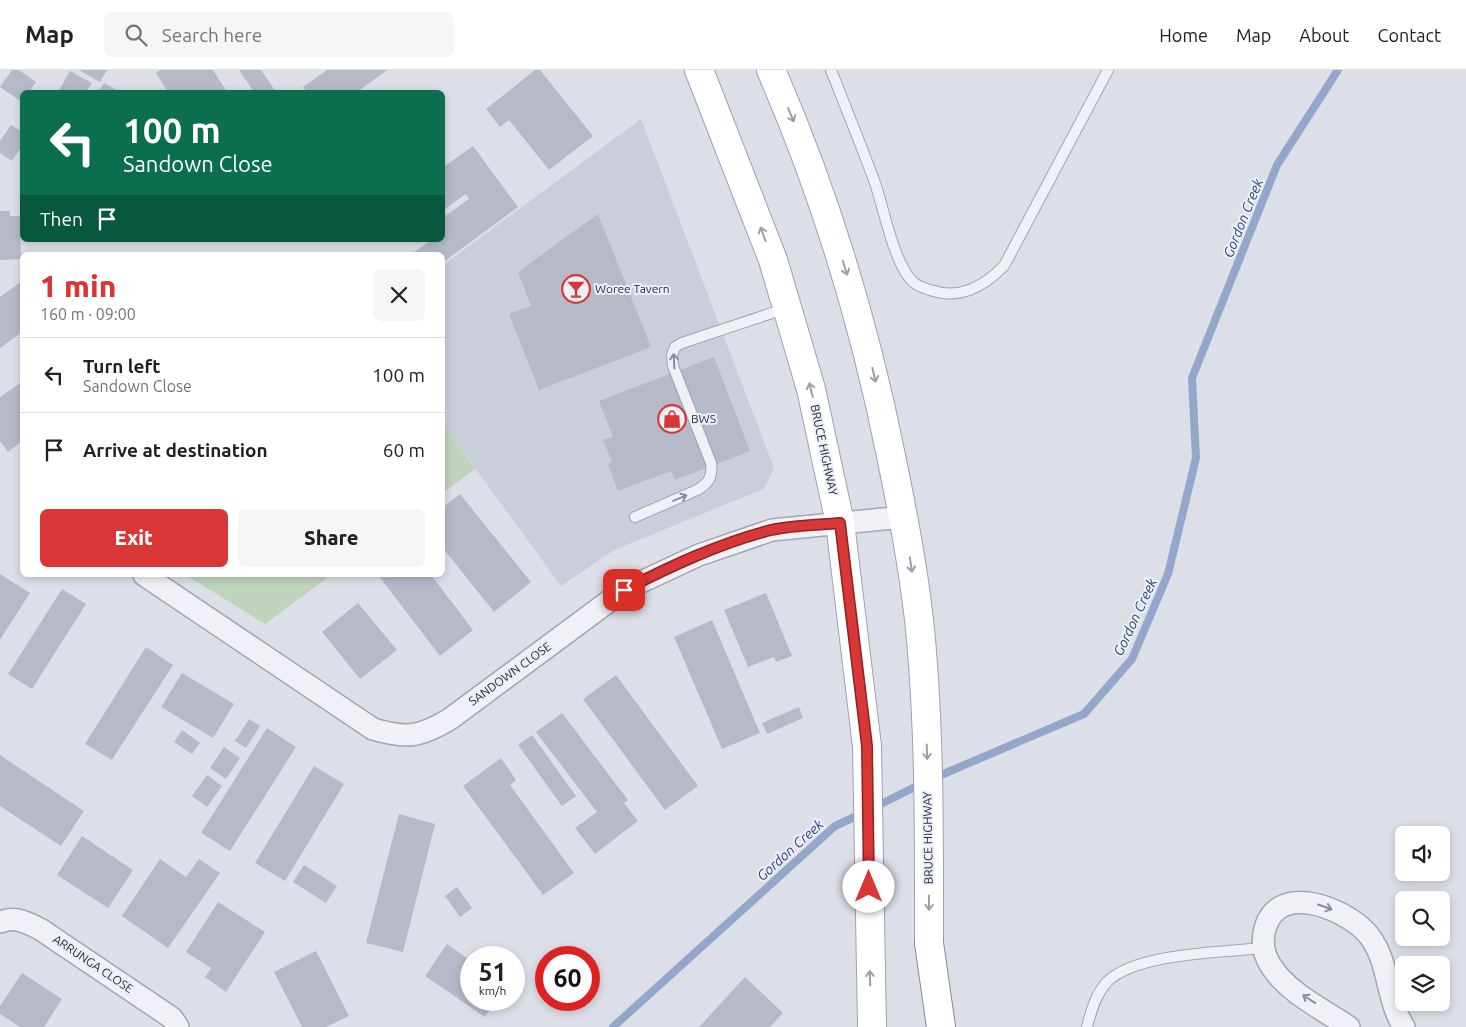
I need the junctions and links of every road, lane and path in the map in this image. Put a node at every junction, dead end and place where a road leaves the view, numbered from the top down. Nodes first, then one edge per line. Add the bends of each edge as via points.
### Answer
1 (699, 70) edge
2 (771, 70) edge
3 (831, 70) edge
4 (1108, 70) edge
5 (787, 308) junction
6 (635, 517) dead end
7 (903, 517) junction
8 (840, 523) junction
9 (147, 577) edge
10 (0, 922) edge
11 (929, 944) junction
12 (1264, 948) junction
13 (178, 1027) edge
14 (872, 1027) edge
15 (928, 1027) edge
16 (942, 1027) edge
17 (1087, 1027) edge
18 (1349, 1027) edge
19 (1404, 1027) edge

5 -> 1 main road, BRUCE HIGHWAY via 752,203
2 -> 7 main road, BRUCE HIGHWAY via 822,194 850,282 877,387
3 - 4 lane via 875,182 903,270 919,286 940,294 954,295 989,282 1004,266
6 -> 5 lane via 697,490 705,485 712,471 673,366 675,348 692,338
8 -> 5 main road, BRUCE HIGHWAY via 810,389
7 - 8 street, SANDOWN CLOSE
7 -> 11 main road, BRUCE HIGHWAY via 916,594 926,703
8 - 9 street, SANDOWN CLOSE via 765,532 699,554 658,573 624,590 450,719 428,732 411,736 373,729
14 -> 8 main road, BRUCE HIGHWAY via 867,746
10 - 13 street, ARRUNGA CLOSE via 9,918 26,921 40,929 172,1018
11 - 15 main road, BRUCE HIGHWAY
11 - 16 main road
12 - 17 lane via 1164,959 1129,968 1102,988
18 -> 12 street via 1288,984 1271,966
12 -> 19 street via 1266,927 1276,912 1286,906 1296,902 1313,903 1344,914 1375,945 1391,1000

